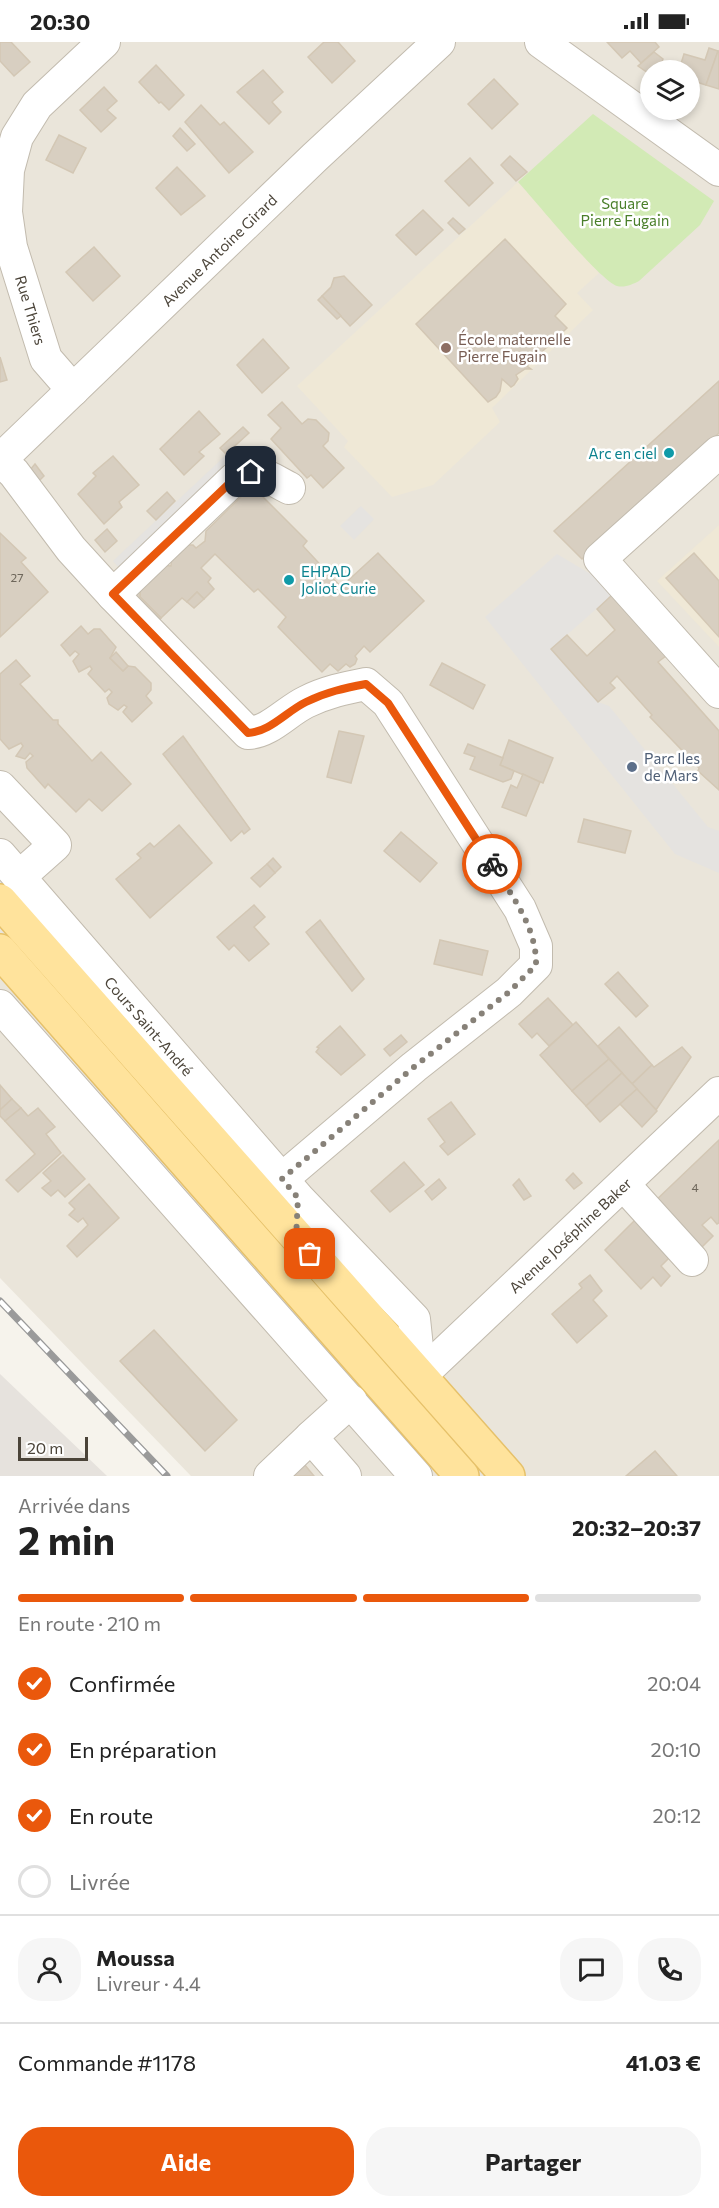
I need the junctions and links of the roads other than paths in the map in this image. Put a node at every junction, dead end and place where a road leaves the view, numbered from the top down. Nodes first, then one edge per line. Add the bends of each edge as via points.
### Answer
1 (104, 42) edge
2 (439, 42) edge
3 (541, 42) edge
4 (718, 168) edge
5 (72, 390) junction
6 (719, 452) edge
7 (0, 460) edge
8 (289, 488) dead end
9 (113, 594) junction
10 (719, 692) edge
11 (0, 787) edge
12 (6, 878) edge
13 (0, 951) edge
14 (0, 1006) edge
15 (35, 1045) junction
16 (86, 1049) junction
17 (719, 1094) edge
18 (624, 1185) junction
19 (290, 1188) junction
20 (230, 1212) junction
21 (296, 1238) junction
22 (692, 1260) dead end
23 (264, 1302) junction
24 (419, 1375) junction
25 (381, 1385) junction
26 (346, 1395) junction
27 (404, 1412) junction
28 (311, 1437) junction
29 (270, 1476) edge
30 (345, 1476) edge
31 (416, 1476) edge
32 (462, 1476) edge
33 (508, 1476) edge

1 - 5 street, Rue Thiers via 37,105 17,137 8,170 6,212 11,248 46,359
2 - 5 street, Avenue Antoine Girard
3 - 4 street
5 - 7 street, Avenue Antoine Girard
6 - 10 street via 600,559
7 - 9 street via 71,549
8 - 9 street via 266,475 251,472 234,479
9 - 19 street via 248,733 259,733 329,691 366,684 388,703 438,778 520,909 536,946 536,965 509,992 414,1067
11 - 12 street via 55,845
12 - 19 street, Cours Saint-André
12 - 21 main road, Cours Saint-André
13 - 16 main road
14 - 15 street
15 - 16 street
15 - 23 street
16 - 20 main road
17 - 18 street, Avenue Joséphine Baker
18 - 22 street
18 - 24 street, Avenue Joséphine Baker
19 - 21 street
19 - 24 street, Cours Saint-André via 414,1319
20 - 23 street via 231,1244 259,1278
20 - 25 main road
21 - 24 main road, Cours Saint-André
23 - 26 street
24 - 25 main road
24 - 27 main road
24 - 33 main road, Cours Saint-André
25 - 27 main road
26 - 27 street via 354,1388 388,1418
26 - 28 street
26 - 31 street
27 - 32 main road
28 - 29 street
28 - 30 street

